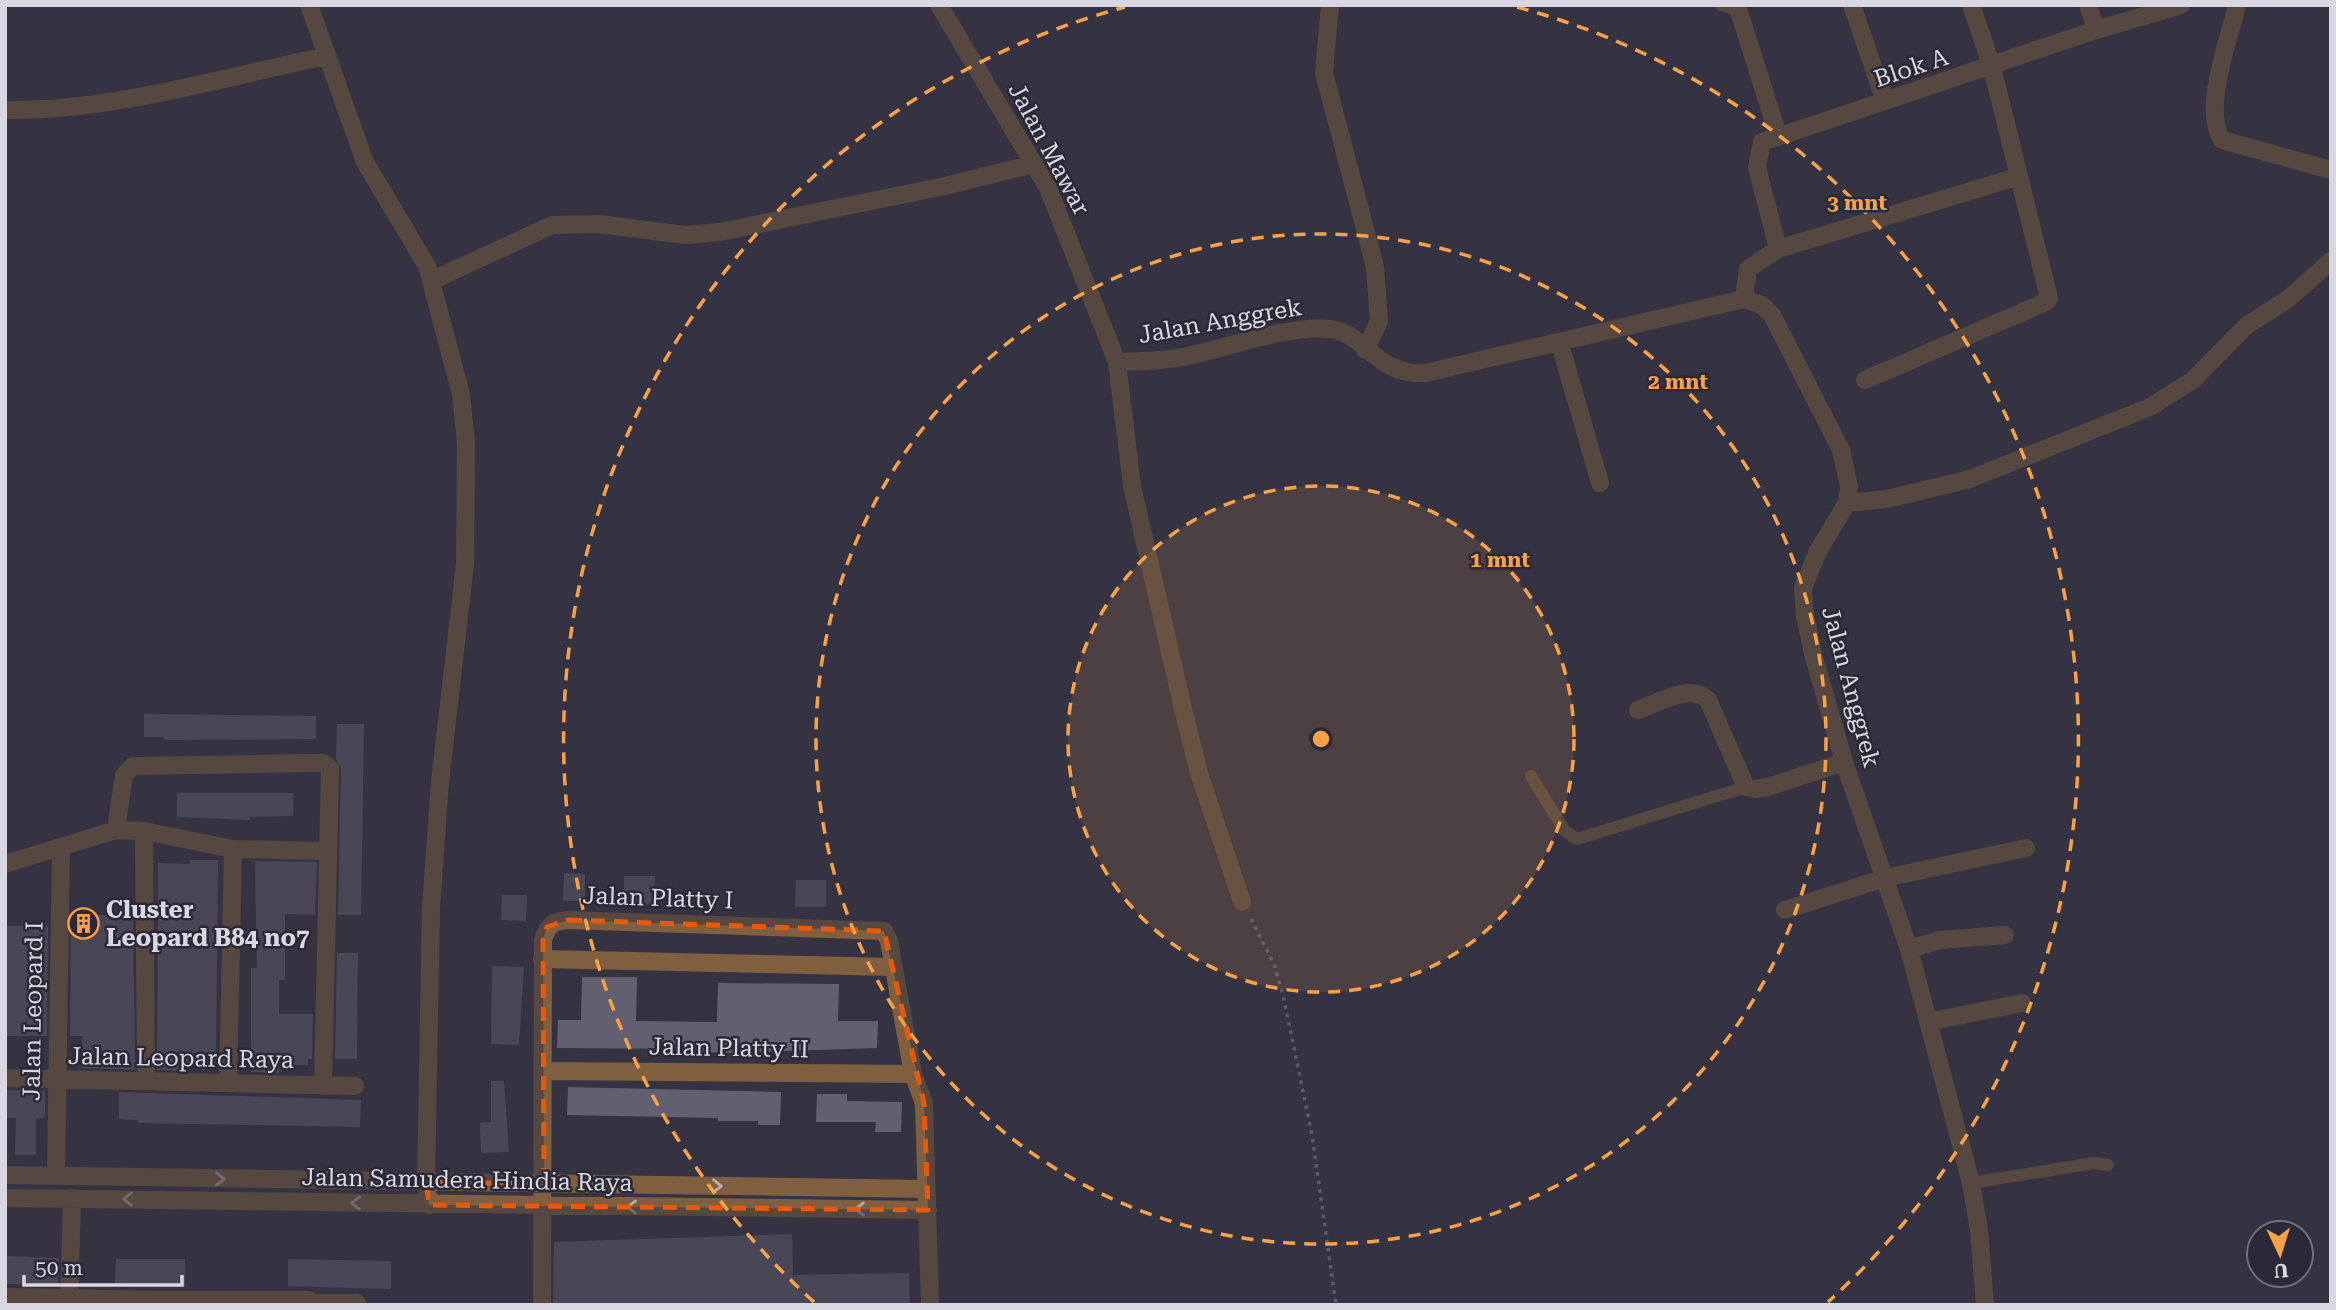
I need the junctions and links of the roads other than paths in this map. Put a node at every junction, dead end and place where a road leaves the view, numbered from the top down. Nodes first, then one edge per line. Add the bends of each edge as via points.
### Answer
1 (309, 5) edge
2 (939, 5) edge
3 (1330, 5) edge
4 (1852, 5) edge
5 (1971, 5) edge
6 (2088, 5) edge
7 (2181, 5) edge
8 (2237, 5) edge
9 (1732, 7) edge
10 (2096, 30) junction
11 (327, 56) junction
12 (1992, 67) junction
13 (1885, 102) junction
14 (5, 110) edge
15 (1778, 135) junction
16 (1034, 164) junction
17 (2331, 170) edge
18 (2017, 177) junction
19 (1778, 249) junction
20 (2331, 261) edge
21 (431, 281) junction
22 (1744, 299) junction
23 (1560, 344) junction
24 (1365, 350) junction
25 (1117, 362) junction
26 (1865, 380) dead end
27 (1601, 483) dead end
28 (1847, 503) junction
29 (1638, 710) dead end
30 (1844, 762) junction
31 (1531, 776) dead end
32 (1746, 787) junction
33 (116, 830) junction
34 (144, 831) junction
35 (61, 847) junction
36 (2026, 848) dead end
37 (233, 849) junction
38 (327, 851) junction
39 (5, 864) edge
40 (1885, 878) junction
41 (1242, 902) road end
42 (1785, 910) dead end
43 (2005, 935) dead end
44 (1909, 949) junction
45 (542, 959) junction
46 (893, 967) junction
47 (2022, 1003) dead end
48 (1928, 1022) junction
49 (543, 1070) junction
50 (914, 1074) junction
51 (5, 1078) edge
52 (56, 1080) junction
53 (146, 1081) junction
54 (228, 1083) junction
55 (323, 1086) junction
56 (355, 1086) dead end
57 (2108, 1165) dead end
58 (5, 1175) edge
59 (56, 1176) junction
60 (389, 1181) junction
61 (426, 1182) junction
62 (1971, 1183) junction
63 (544, 1184) junction
64 (926, 1189) junction
65 (5, 1198) edge
66 (72, 1198) junction
67 (390, 1204) junction
68 (429, 1205) junction
69 (545, 1206) junction
70 (928, 1210) junction
71 (5, 1297) edge
72 (69, 1301) edge
73 (156, 1302) edge
74 (240, 1303) edge
75 (357, 1303) edge
76 (315, 1304) edge
77 (542, 1305) edge
78 (930, 1305) edge
79 (1985, 1305) edge

1 - 11 street
2 - 16 street, Jalan Mawar
3 - 24 street via 1324,73 1375,267 1380,321
4 - 13 street
5 - 12 street
6 - 10 street
7 - 10 street, Blok A
8 - 17 street via 2217,87 2214,120 2221,140
9 - 15 street
10 - 12 street, Blok A
11 - 14 street via 115,99
11 - 21 street via 365,162 427,266
12 - 13 street, Blok A
12 - 18 street
13 - 15 street, Blok A
15 - 19 street via 1762,142 1757,167
16 - 21 street via 720,232 685,235 599,224 552,225
16 - 25 street, Jalan Mawar via 1048,188
18 - 19 street
18 - 26 street via 2049,292 2046,302
19 - 22 street via 1748,269
20 - 28 street via 2288,299 2246,326 2193,380 2150,407 1970,478 1887,499
21 - 61 street via 461,394 468,483 465,564 431,908
22 - 23 street, Jalan Anggrek
22 - 28 street via 1762,305 1772,315 1834,438 1847,471
23 - 24 street, Jalan Anggrek via 1408,374 1382,364
23 - 27 street
24 - 25 street, Jalan Anggrek via 1332,329 1263,338 1189,356
25 - 41 street, Jalan Mawar via 1132,486 1184,713
28 - 30 street, Jalan Anggrek via 1818,551 1803,588 1813,654
29 - 32 street via 1686,693 1703,695
30 - 32 street via 1768,787
30 - 40 street, Jalan Anggrek
31 - 32 lane via 1565,831 1577,839
33 - 34 street
33 - 35 street
33 - 38 street via 124,775 133,766 323,763 330,768
34 - 37 street
34 - 53 street
35 - 39 street
35 - 52 street, Jalan Leopard I
36 - 40 street
37 - 38 street
37 - 54 street
38 - 55 street
40 - 42 street
40 - 44 street, Jalan Anggrek
43 - 44 street via 1940,940
44 - 48 street, Jalan Anggrek
45 - 46 street
45 - 46 street, Jalan Platty I via 547,927 568,920 875,929 884,931
45 - 49 street, Jalan Platty I
46 - 50 street, Jalan Platty I
47 - 48 street
48 - 62 street, Jalan Anggrek
49 - 50 street, Jalan Platty II
49 - 63 street, Jalan Platty I
50 - 64 street, Jalan Platty I via 924,1103
51 - 52 street, Jalan Leopard Raya
52 - 53 street, Jalan Leopard Raya
52 - 59 street, Jalan Leopard I
53 - 54 street, Jalan Leopard Raya
54 - 55 street, Jalan Leopard Raya
55 - 56 street, Jalan Leopard Raya
57 - 62 lane via 2082,1164
58 - 59 street, Jalan Samudera Hindia Raya
59 -> 60 street, Jalan Samudera Hindia Raya
60 - 61 street, Jalan Samudera Hindia Raya
60 - 67 street
61 - 63 street, Jalan Samudera Hindia Raya
61 - 68 street
62 - 79 street, Jalan Anggrek
63 -> 64 street, Jalan Samudera Hindia Raya
63 - 69 street, Jalan Platty I
64 - 70 street, Jalan Platty I
65 - 66 street, Jalan Samudera Hindia Raya
67 -> 66 street, Jalan Samudera Hindia Raya
66 - 72 street
67 - 68 street, Jalan Samudera Hindia Raya
68 - 69 street, Jalan Samudera Hindia Raya
70 -> 69 street, Jalan Samudera Hindia Raya
69 - 77 street, Jalan Platty I
70 - 78 street, Jalan Platty I
71 - 72 street
72 - 73 street
73 - 74 street
74 - 76 street via 309,1300
75 - 76 street

